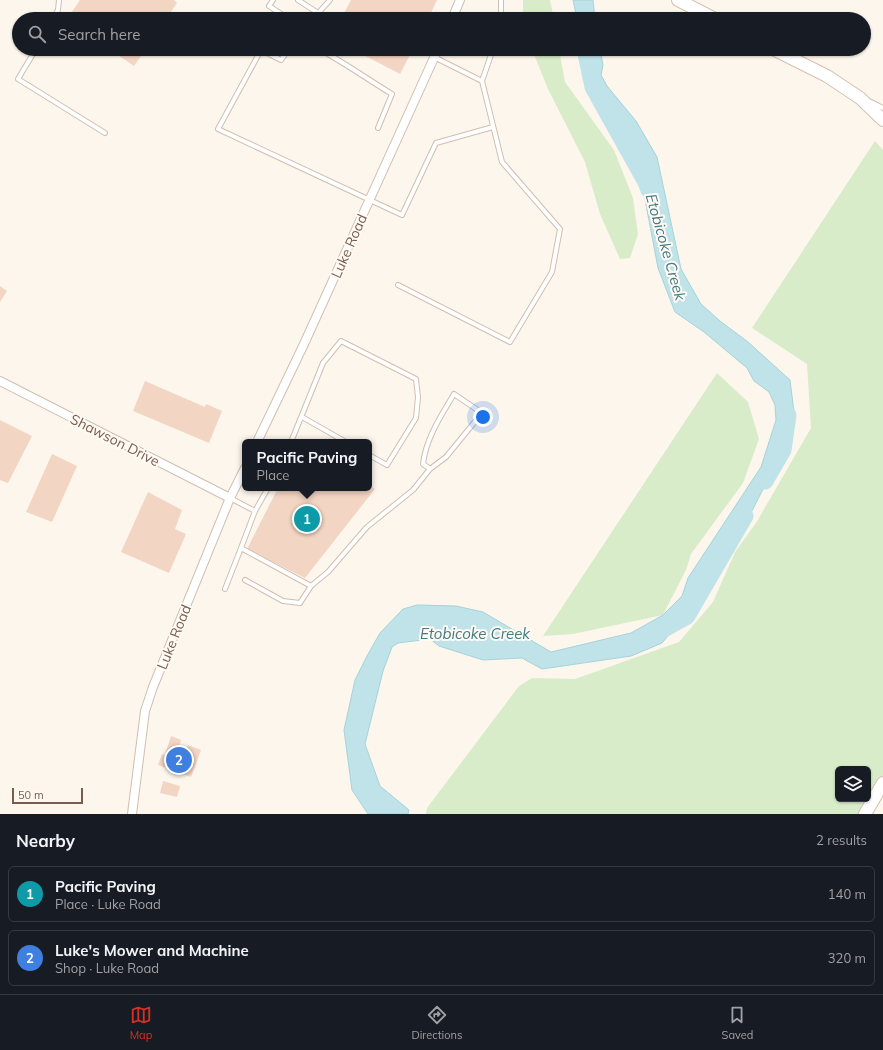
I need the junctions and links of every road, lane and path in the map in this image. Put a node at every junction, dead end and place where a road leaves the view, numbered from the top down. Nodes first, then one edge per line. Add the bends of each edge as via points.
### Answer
1 (59, 0) edge
2 (273, 0) edge
3 (298, 0) edge
4 (330, 0) edge
5 (460, 0) edge
6 (501, 0) edge
7 (678, 0) edge
8 (57, 12) edge
9 (278, 12) edge
10 (316, 12) edge
11 (319, 12) edge
12 (455, 12) edge
13 (501, 12) edge
14 (701, 12) edge
15 (32, 56) edge
16 (258, 56) edge
17 (273, 56) edge
18 (284, 56) edge
19 (332, 56) edge
20 (490, 56) edge
21 (787, 56) edge
22 (434, 57) joint
23 (482, 81) junction
24 (860, 98) junction
25 (883, 108) edge
26 (883, 120) edge
27 (493, 127) junction
28 (378, 128) dead end
29 (105, 133) dead end
30 (370, 200) junction
31 (398, 285) dead end
32 (0, 381) edge
33 (302, 418) junction
34 (258, 439) edge
35 (292, 439) edge
36 (340, 439) edge
37 (372, 457) edge
38 (430, 469) junction
39 (242, 474) edge
40 (266, 491) edge
41 (230, 498) junction
42 (255, 511) junction
43 (241, 548) junction
44 (245, 580) dead end
45 (311, 586) junction
46 (225, 589) dead end
47 (883, 783) edge
48 (132, 814) edge
49 (865, 814) edge

1 - 8 lane
2 - 9 lane via 269,6
3 - 10 lane
4 - 11 lane
5 - 12 street
6 - 13 lane
7 - 14 street
15 - 29 lane via 18,79
16 - 30 lane via 218,129
17 - 18 lane via 281,60
19 - 28 lane via 392,94
20 - 23 lane
21 - 24 street via 827,76
22 - 23 lane
22 - 30 street, Luke Road
23 - 27 lane
24 - 25 lane
24 - 26 street
27 - 30 lane via 436,143 402,215
27 - 31 lane via 502,162 560,229 552,272 510,342
30 - 34 street, Luke Road
32 - 41 street, Shawson Drive
33 - 35 lane
33 - 36 lane
33 - 37 lane via 322,363 341,341 416,379 416,418 387,465
38 - 38 lane via 446,457 482,413 454,394 432,432 425,450 423,464
38 - 45 lane via 413,490 367,527 328,572
39 - 41 street, Luke Road
40 - 42 lane
41 - 42 lane
41 - 48 street, Luke Road via 145,711
42 - 43 lane
43 - 45 lane
43 - 46 lane
44 - 45 lane via 283,601 300,603
47 - 49 street

